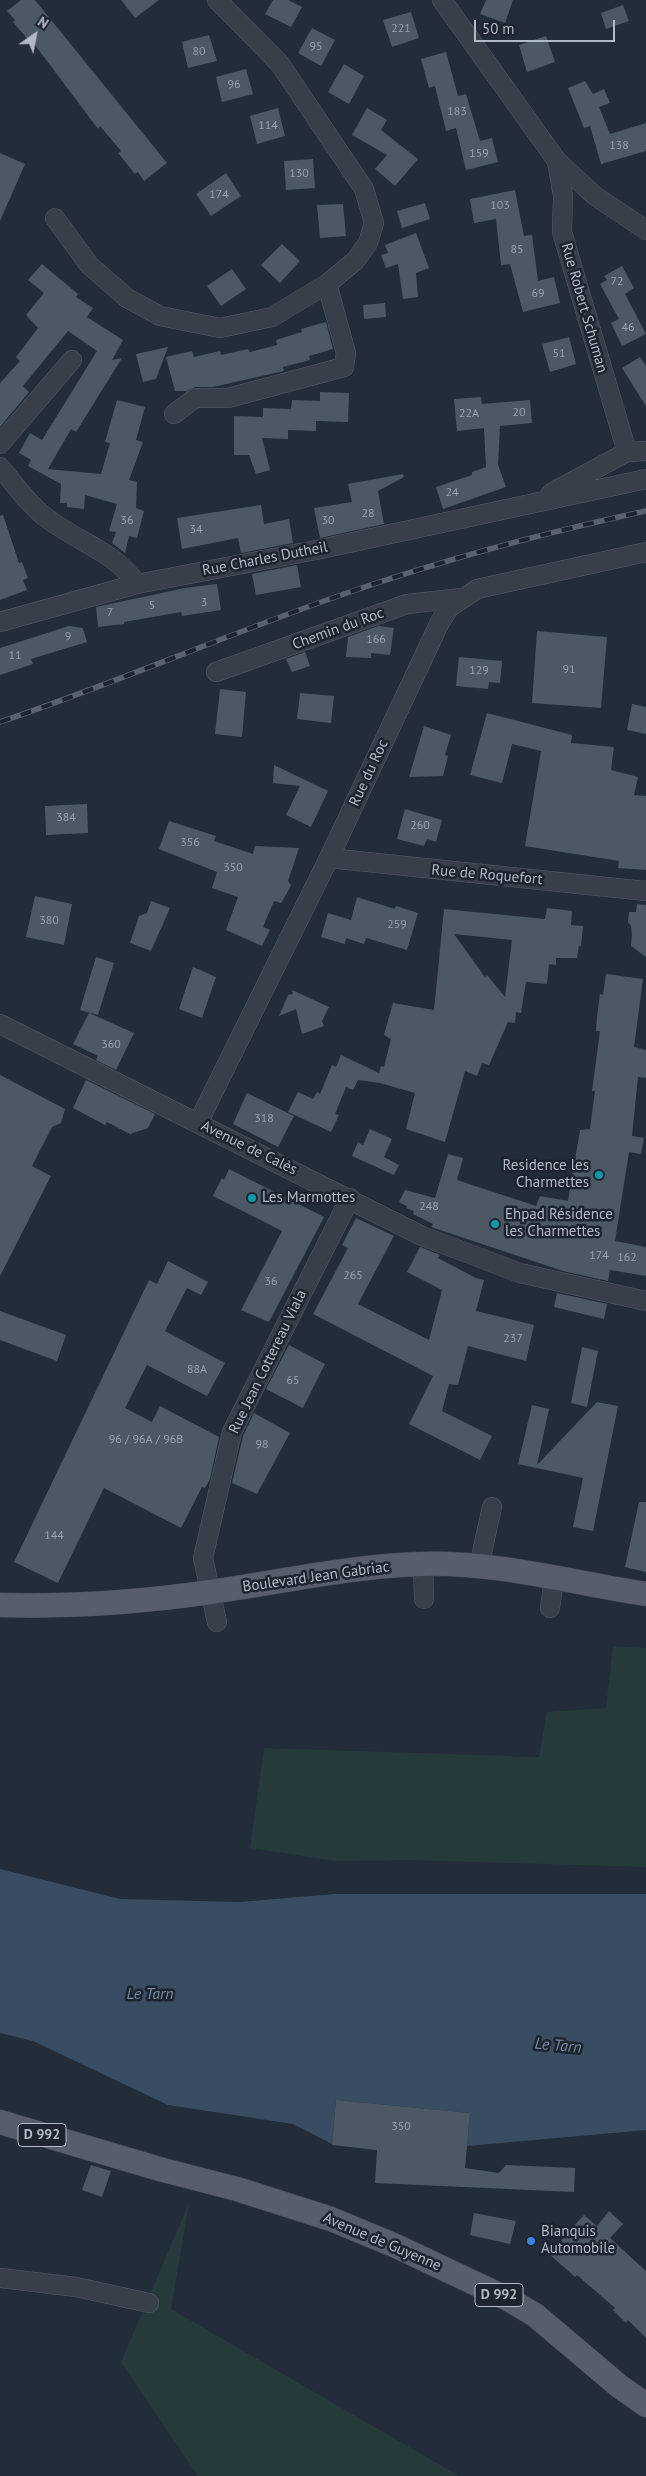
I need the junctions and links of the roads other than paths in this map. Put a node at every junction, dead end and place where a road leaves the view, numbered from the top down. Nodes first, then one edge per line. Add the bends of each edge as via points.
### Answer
1 (217, 0) edge
2 (442, 0) edge
3 (557, 161) junction
4 (55, 218) dead end
5 (646, 230) edge
6 (327, 284) junction
7 (72, 360) dead end
8 (174, 414) dead end
9 (0, 444) edge
10 (646, 451) edge
11 (627, 452) junction
12 (0, 467) edge
13 (646, 479) edge
14 (532, 504) junction
15 (646, 552) edge
16 (137, 584) junction
17 (462, 598) junction
18 (0, 622) edge
19 (216, 672) dead end
20 (329, 858) junction
21 (646, 891) edge
22 (0, 1024) edge
23 (198, 1123) junction
24 (350, 1198) junction
25 (646, 1301) edge
26 (492, 1507) dead end
27 (423, 1564) junction
28 (479, 1566) junction
29 (554, 1579) junction
30 (210, 1592) junction
31 (646, 1594) edge
32 (424, 1598) dead end
33 (0, 1605) edge
34 (550, 1608) dead end
35 (217, 1622) dead end
36 (0, 2122) edge
37 (0, 2278) edge
38 (149, 2303) dead end
39 (646, 2405) edge

1 - 6 street via 280,64 364,189 374,223 368,243 355,261
2 - 3 street
3 - 5 street via 595,196
3 - 11 street, Rue Robert Schuman via 563,196 562,232
4 - 6 street via 90,264 127,298 160,316 220,328 272,317
6 - 8 street via 346,354 344,367 228,398 195,398
7 - 9 street
10 - 11 street, Rue Charles Dutheil
11 - 14 street, Rue Charles Dutheil
12 - 16 street via 43,516 107,554 127,569
13 - 14 street, Rue Charles Dutheil
14 - 16 street, Rue Charles Dutheil
15 - 17 street, Rue du Roc via 477,589
16 - 18 street, Rue Charles Dutheil
17 - 19 street, Chemin du Roc via 407,604
17 - 20 street, Rue du Roc via 449,608 440,622
20 - 21 street, Rue de Roquefort
20 - 23 street, Rue du Roc
22 - 23 street, Avenue de Calès
23 - 24 street, Avenue de Calès
24 - 25 street, Avenue de Calès via 422,1236 520,1273
24 - 30 street, Rue Jean Cottereau Viala via 232,1432 203,1558
26 - 28 street
27 - 28 main road, Boulevard Jean Gabriac
27 - 30 main road, Boulevard Jean Gabriac via 391,1565
27 - 32 street
28 - 29 main road, Boulevard Jean Gabriac
29 - 31 main road, Boulevard Jean Gabriac
29 - 34 street
30 - 33 main road, Boulevard Jean Gabriac via 109,1604
30 - 35 street
36 - 39 main road, Avenue de Guyenne / D 992 via 237,2189 331,2219 396,2246 535,2315
37 - 38 street via 76,2287

